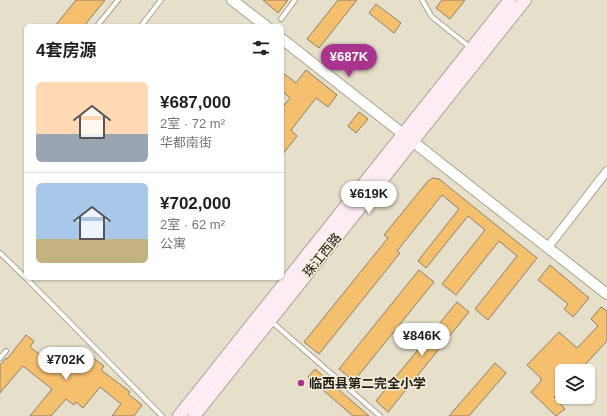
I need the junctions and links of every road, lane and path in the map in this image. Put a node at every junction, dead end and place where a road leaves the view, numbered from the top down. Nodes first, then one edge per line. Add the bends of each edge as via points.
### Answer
1 (118, 0) edge
2 (161, 0) edge
3 (232, 0) edge
4 (295, 0) edge
5 (422, 0) edge
6 (510, 0) edge
7 (525, 0) edge
8 (281, 18) dead end
9 (99, 24) edge
10 (143, 24) edge
11 (263, 24) edge
12 (284, 41) edge
13 (471, 49) junction
14 (408, 138) junction
15 (607, 170) edge
16 (548, 247) junction
17 (0, 252) edge
18 (24, 276) edge
19 (28, 280) edge
20 (607, 294) edge
21 (270, 321) junction
22 (6, 351) dead end
23 (0, 358) edge
24 (162, 416) edge
25 (179, 416) edge
26 (194, 416) edge
27 (380, 416) edge

1 - 9 lane
2 - 10 lane
3 - 11 street
4 - 8 lane
5 - 13 lane via 432,17
6 - 13 main road, 珠江西路
7 - 14 main road, 珠江西路
12 - 14 street
13 - 14 main road, 珠江西路
14 - 16 street
14 - 21 main road, 珠江西路
14 - 25 main road, 珠江西路
15 - 16 street
16 - 20 street
17 - 18 lane
19 - 24 lane
21 - 26 main road, 珠江西路
21 - 27 lane
22 - 23 lane

